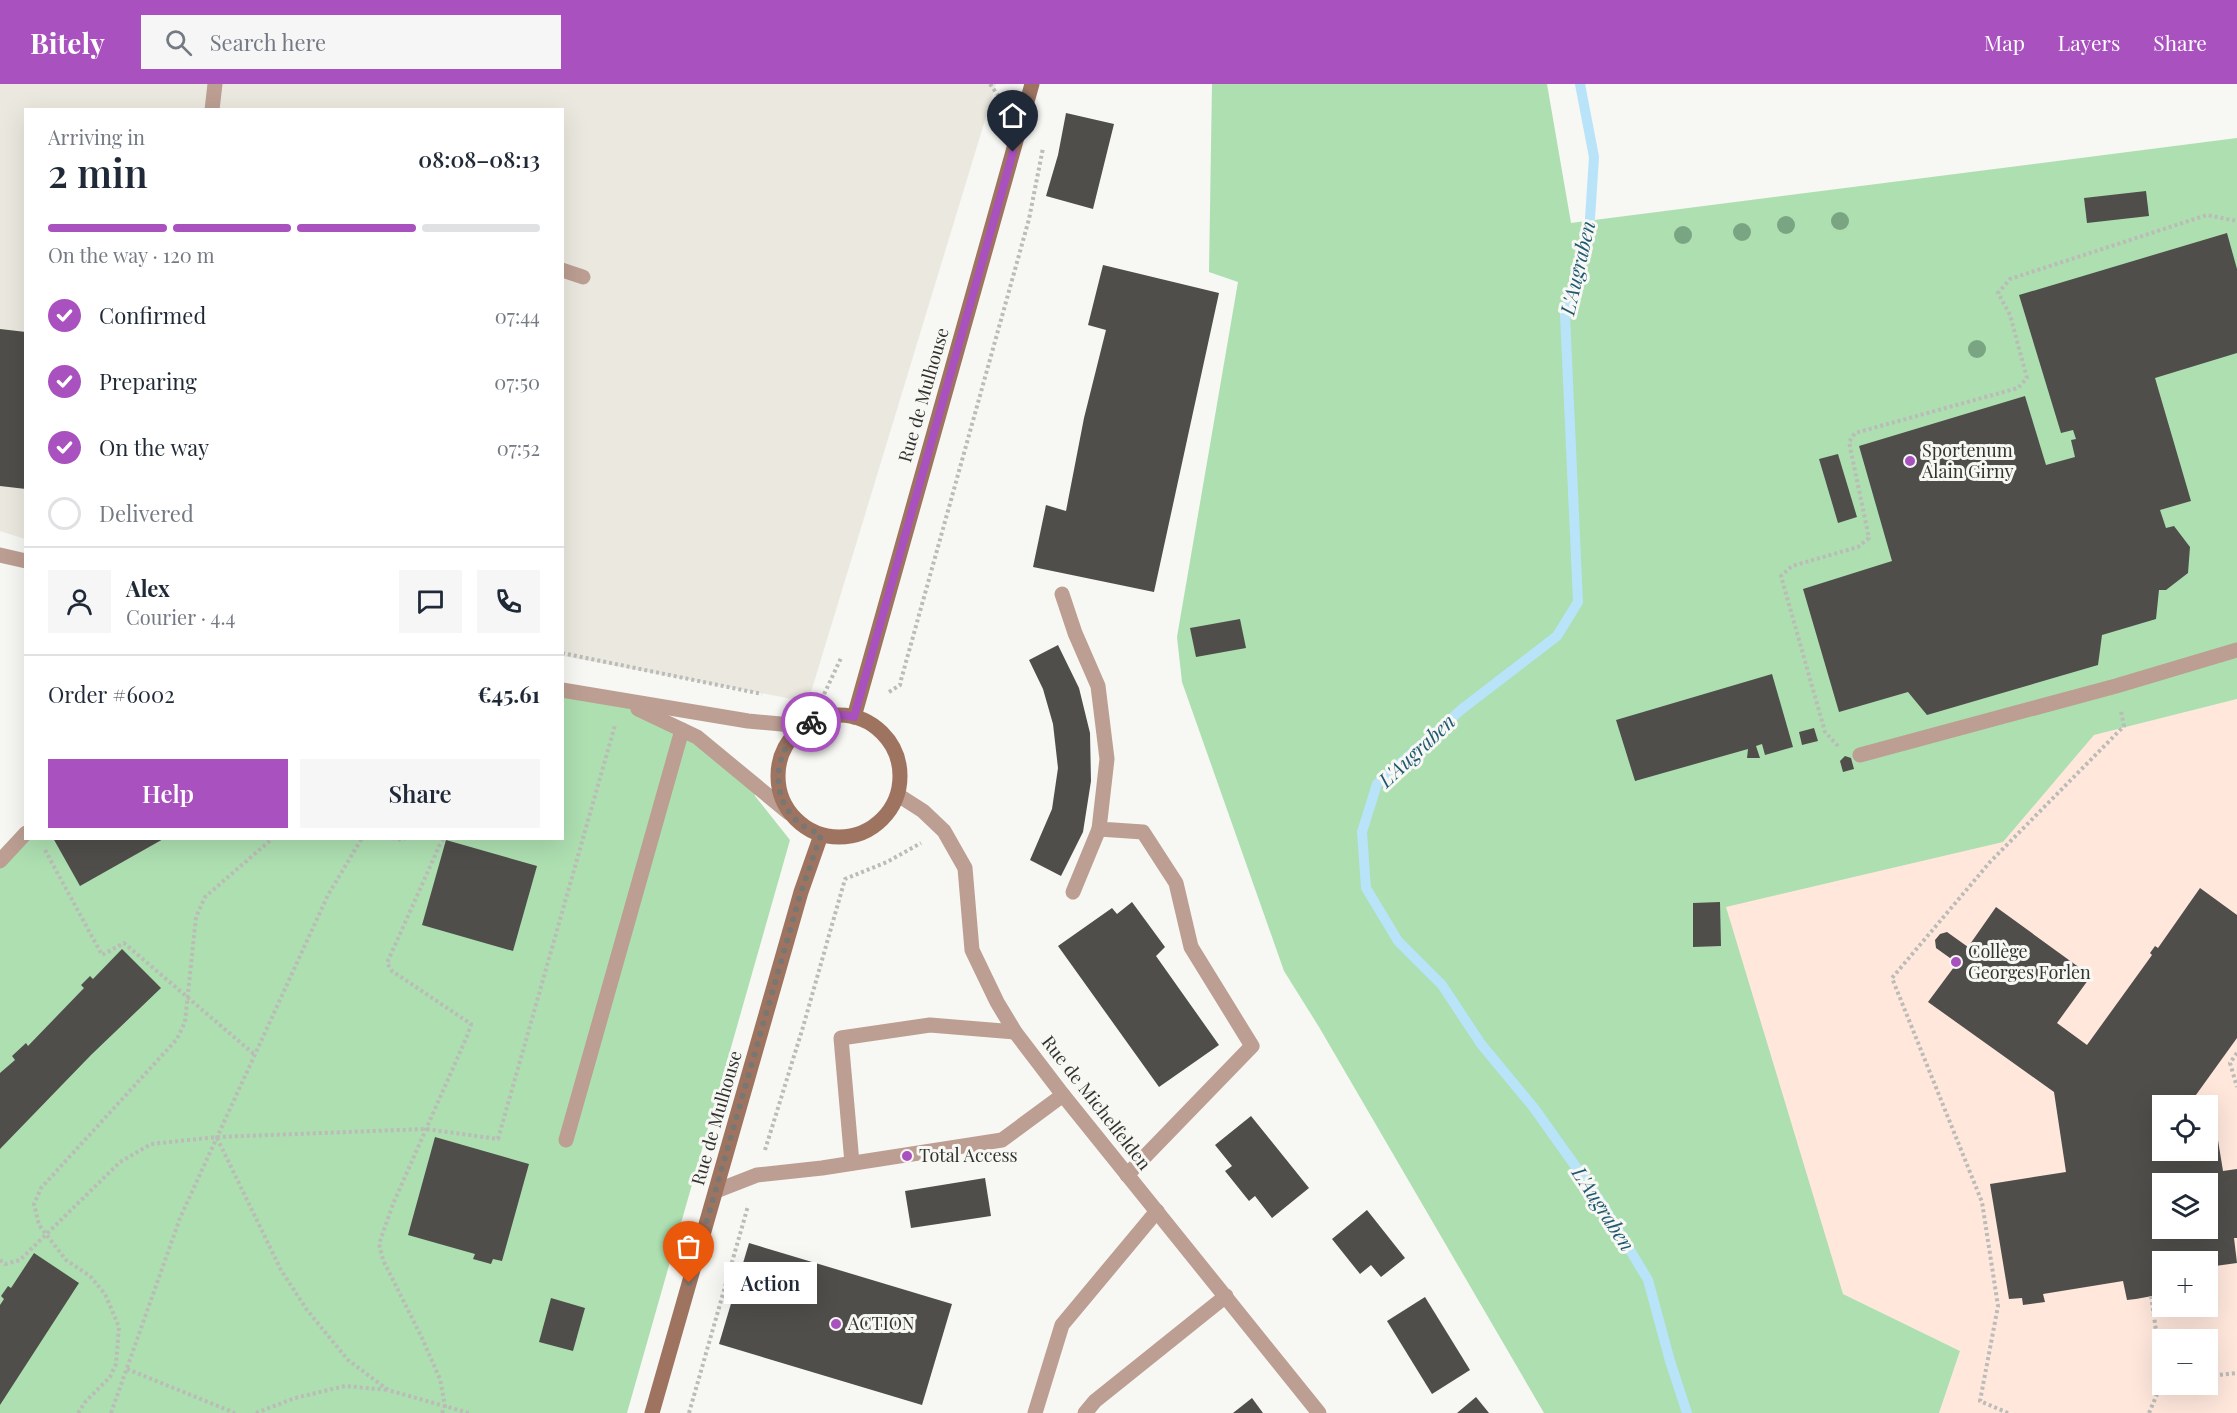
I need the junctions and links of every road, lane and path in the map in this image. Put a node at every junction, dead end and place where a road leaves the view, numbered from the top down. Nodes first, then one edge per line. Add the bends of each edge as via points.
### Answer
1 (215, 84) edge
2 (990, 84) edge
3 (1032, 84) edge
4 (1000, 98) dead end
5 (212, 108) edge
6 (1045, 140) dead end
7 (2237, 221) edge
8 (564, 271) edge
9 (583, 277) dead end
10 (0, 555) edge
11 (24, 561) edge
12 (1062, 594) dead end
13 (2237, 650) edge
14 (564, 653) edge
15 (841, 658) dead end
16 (2116, 686) junction
17 (564, 690) edge
18 (752, 692) junction
19 (763, 694) dead end
20 (622, 701) junction
21 (808, 703) dead end
22 (854, 717) junction
23 (748, 722) junction
24 (803, 726) junction
25 (682, 730) junction
26 (1860, 755) joint
27 (898, 795) junction
28 (789, 813) junction
29 (1099, 829) junction
30 (944, 831) junction
31 (24, 835) edge
32 (821, 835) junction
33 (271, 840) edge
34 (361, 840) edge
35 (444, 840) edge
36 (44, 848) dead end
37 (0, 861) edge
38 (1074, 892) dead end
39 (188, 998) junction
40 (1015, 1032) junction
41 (2237, 1053) edge
42 (255, 1055) junction
43 (2237, 1087) edge
44 (1063, 1095) junction
45 (426, 1129) junction
46 (217, 1137) junction
47 (566, 1140) dead end
48 (852, 1163) junction
49 (757, 1175) junction
50 (1127, 1175) junction
51 (716, 1191) junction
52 (1157, 1211) junction
53 (46, 1235) junction
54 (0, 1260) edge
55 (1226, 1296) junction
56 (2151, 1296) dead end
57 (2156, 1329) edge
58 (127, 1369) junction
59 (2237, 1373) edge
60 (2218, 1375) edge
61 (388, 1390) junction
62 (2156, 1395) edge
63 (445, 1406) junction
64 (78, 1413) edge
65 (111, 1413) edge
66 (236, 1413) edge
67 (256, 1413) edge
68 (442, 1413) edge
69 (469, 1413) edge
70 (652, 1413) edge
71 (689, 1413) edge
72 (1035, 1413) edge
73 (1084, 1413) edge
74 (1319, 1413) edge
75 (2008, 1413) edge
76 (2149, 1413) edge

1 - 5 street
2 - 4 path
3 - 22 main road, Rue de Mulhouse
6 - 22 path via 1029,219 900,685
7 - 26 path via 2207,214 2010,279 1998,293 2010,315 2027,378 2018,388 1855,433 1850,442 1869,538 1858,547 1792,566 1781,576 1825,732 1838,747
8 - 9 street
10 - 11 street
12 - 29 street via 1074,633 1098,686 1107,759
13 - 16 street
14 - 18 path
15 - 21 path via 819,705
16 - 26 street
16 - 75 path via 2124,726 1990,862 1892,978 1983,1202 1998,1306 1980,1401
17 - 20 street
18 - 19 path
18 - 23 path
20 - 23 street
20 - 25 street
20 - 45 path via 498,1139
22 - 24 main road via 820,717
22 - 27 main road via 881,730 894,747 901,768
23 - 24 street
24 - 28 main road via 789,740 781,757 778,776
25 - 28 street via 697,737
25 - 47 street
27 - 30 street, Rue de Michelfelden
27 - 32 main road via 878,825 861,835
28 - 32 main road
29 - 38 street
29 - 50 street via 1143,832 1176,883 1191,947 1252,1046
30 - 40 street, Rue de Michelfelden via 965,868 972,950
30 - 49 path via 887,862 845,879
31 - 37 street
32 - 51 main road, Rue de Mulhouse via 801,892
33 - 39 path via 205,897 196,917
34 - 42 path via 328,895
35 - 45 path via 387,963 392,971 471,1024
36 - 39 path via 102,955 124,943
39 - 42 path
39 - 53 path via 185,1022 177,1039 41,1188 34,1204
40 - 44 street, Rue de Michelfelden
40 - 48 street via 930,1025 841,1038
41 - 43 path via 2230,1064
42 - 46 path
44 - 48 street via 1002,1140
44 - 50 street, Rue de Michelfelden
45 - 46 path
45 - 63 path via 379,1244 440,1379
46 - 53 path via 151,1144 120,1162
46 - 58 path via 180,1218
46 - 61 path via 281,1270 307,1310 348,1360
48 - 49 street
49 - 51 street
49 - 71 path
50 - 52 street, Rue de Michelfelden
51 - 70 main road, Rue de Mulhouse
52 - 55 street, Rue de Michelfelden
52 - 72 street via 1062,1325
53 - 54 path via 20,1260 5,1264
53 - 64 path via 66,1260 90,1276 105,1294 119,1327 116,1364 110,1377
55 - 73 street
55 - 74 street, Rue de Michelfelden
56 - 57 path
58 - 65 path
58 - 66 path
59 - 60 path
61 - 63 path
61 - 67 path via 345,1386 295,1398
62 - 76 path
63 - 68 path
63 - 69 path

